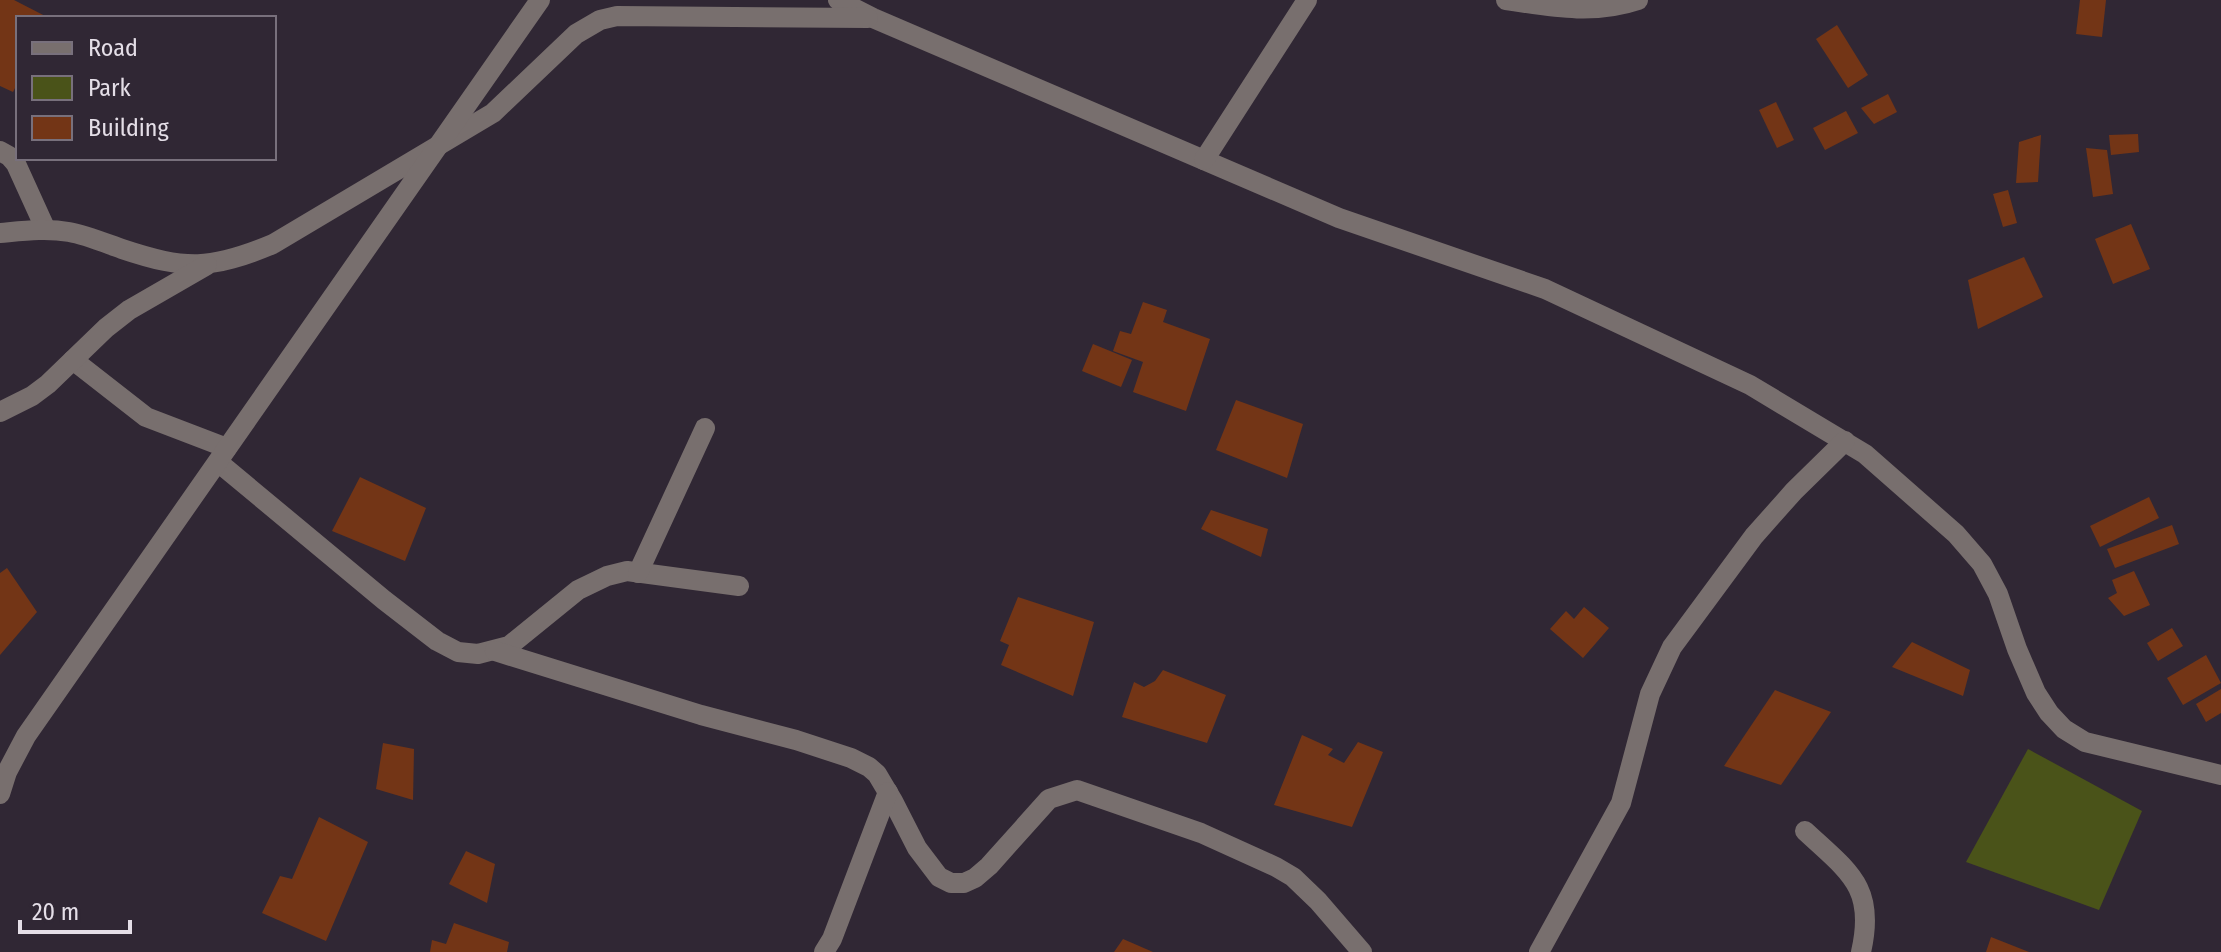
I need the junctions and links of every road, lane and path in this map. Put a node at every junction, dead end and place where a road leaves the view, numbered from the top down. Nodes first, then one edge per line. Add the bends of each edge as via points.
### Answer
1 (540, 0) edge
2 (838, 0) edge
3 (1307, 0) edge
4 (1506, 0) edge
5 (1638, 0) edge
6 (873, 18) junction
7 (437, 147) junction
8 (0, 151) edge
9 (1204, 160) junction
10 (46, 230) junction
11 (0, 233) edge
12 (207, 265) junction
13 (73, 360) junction
14 (0, 412) edge
15 (705, 428) dead end
16 (1845, 441) junction
17 (223, 455) junction
18 (638, 573) junction
19 (739, 586) dead end
20 (495, 651) junction
21 (2221, 775) edge
22 (888, 792) junction
23 (0, 794) edge
24 (1805, 831) dead end
25 (824, 952) edge
26 (1362, 952) edge
27 (1539, 952) edge
28 (1861, 952) edge

1 - 7 street
2 - 6 street
3 - 9 street
4 - 5 street via 1566,10 1619,7
6 - 7 street via 600,20 576,34 493,113
6 - 9 street
7 - 12 street via 273,244
7 - 17 street
8 - 10 street via 16,164
9 - 16 street via 1339,218 1545,289 1750,385
10 - 11 street
10 - 12 street via 72,232 168,263
12 - 13 street via 129,310
13 - 14 street via 40,390
13 - 17 street via 146,417
15 - 18 street
16 - 21 street via 1956,534 1982,564 2036,693 2064,729 2085,742
16 - 27 street via 1754,536 1672,647 1650,694 1621,803
17 - 20 street via 437,641 458,652
17 - 23 street via 26,736
18 - 19 street
18 - 20 street via 593,581 509,646
20 - 22 street via 851,758 877,774
22 - 25 street
22 - 26 street via 917,848 939,877 951,883 975,878 1049,799 1077,790 1201,833 1276,867 1318,901
24 - 28 street via 1861,890 1866,913

